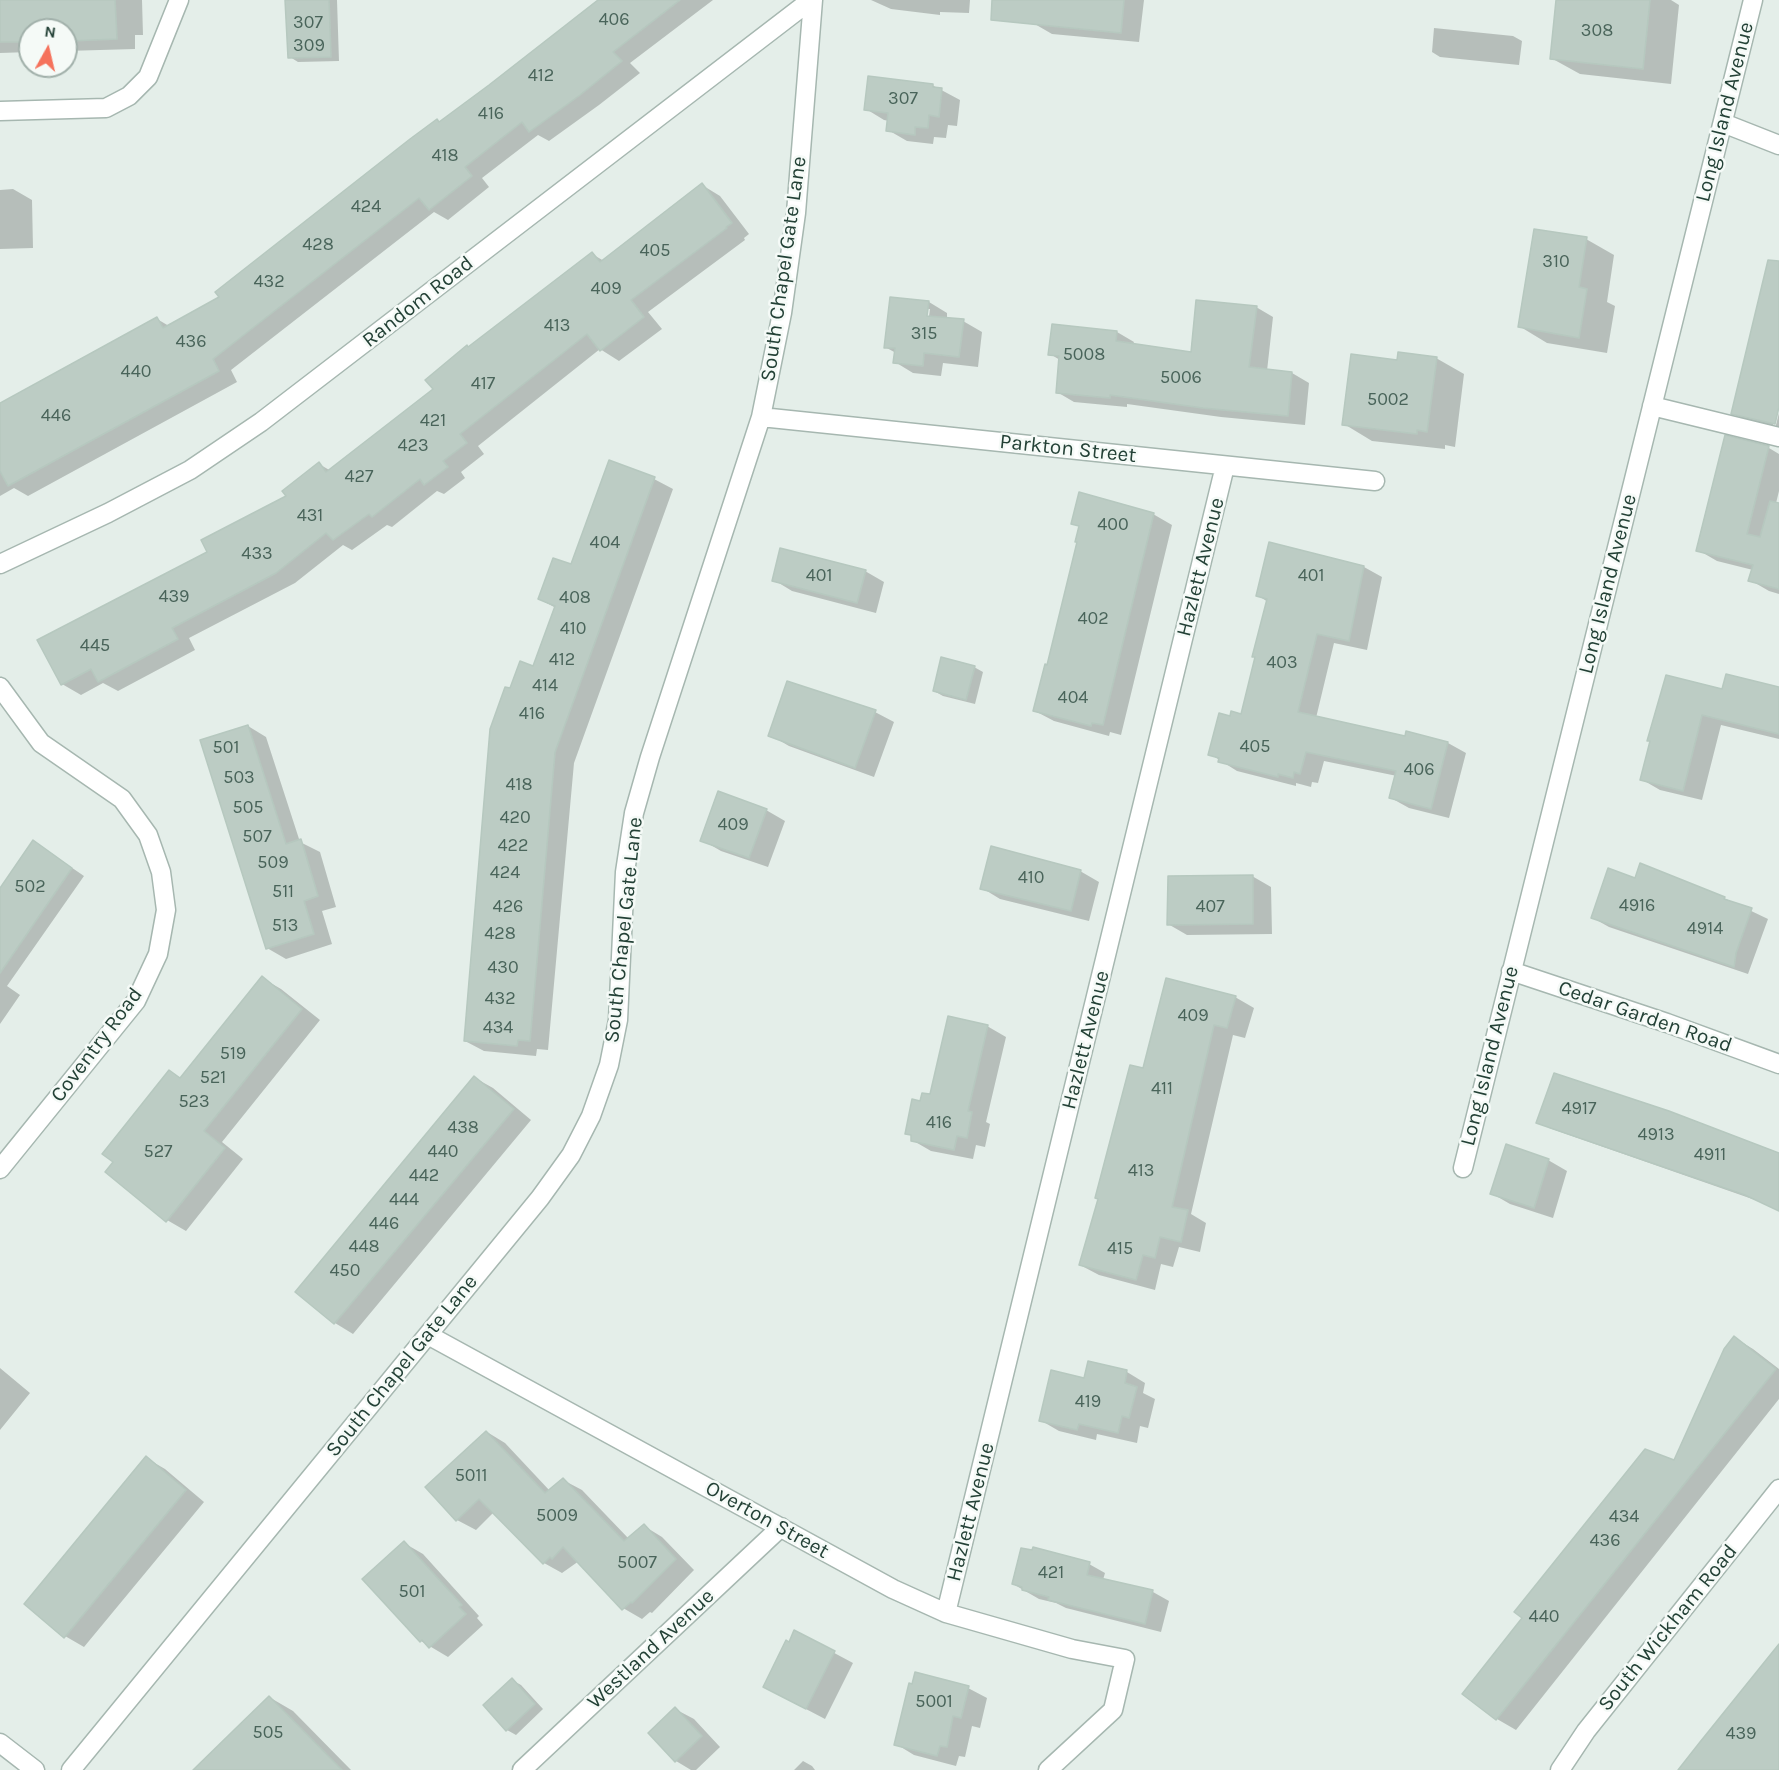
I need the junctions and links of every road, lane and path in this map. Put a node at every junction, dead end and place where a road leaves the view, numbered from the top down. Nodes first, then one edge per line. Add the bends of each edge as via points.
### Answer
1 (179, 0) edge
2 (812, 0) edge
3 (1753, 0) edge
4 (0, 111) edge
5 (1723, 123) junction
6 (1779, 145) edge
7 (1652, 406) junction
8 (761, 417) junction
9 (1779, 437) edge
10 (1225, 466) junction
11 (1375, 482) dead end
12 (0, 564) edge
13 (0, 687) edge
14 (1511, 971) junction
15 (1779, 1064) edge
16 (1463, 1168) dead end
17 (0, 1169) edge
18 (428, 1335) junction
19 (1779, 1489) edge
20 (781, 1527) junction
21 (946, 1613) junction
22 (0, 1743) edge
23 (35, 1770) edge
24 (71, 1770) edge
25 (522, 1770) edge
26 (1048, 1770) edge
27 (1560, 1770) edge

1 - 4 street via 148,77 129,96 106,108
2 - 8 street, South Chapel Gate Lane via 796,213 782,313
2 - 12 street, Random Road via 261,423 190,470
3 - 5 street, Long Island Avenue
5 - 6 street
5 - 7 street, Long Island Avenue
7 - 9 street
7 - 14 street, Long Island Avenue
8 - 10 street, Parkton Street
8 - 18 street, South Chapel Gate Lane via 634,813 625,872 618,1020 609,1065 591,1116 571,1155 540,1198
10 - 11 street, Parkton Street
10 - 21 street, Hazlett Avenue
13 - 17 street, Coventry Road via 41,743 122,799 148,835 161,872 166,910 158,954 136,1001
14 - 15 street, Cedar Garden Road
14 - 16 street, Long Island Avenue
18 - 20 street, Overton Street
18 - 24 street, South Chapel Gate Lane
19 - 27 street, South Wickham Road via 1586,1731
20 - 21 street, Overton Street via 893,1589
20 - 25 street, Westland Avenue
21 - 26 street, Overton Street via 1072,1649 1125,1659 1113,1710
22 - 23 street

